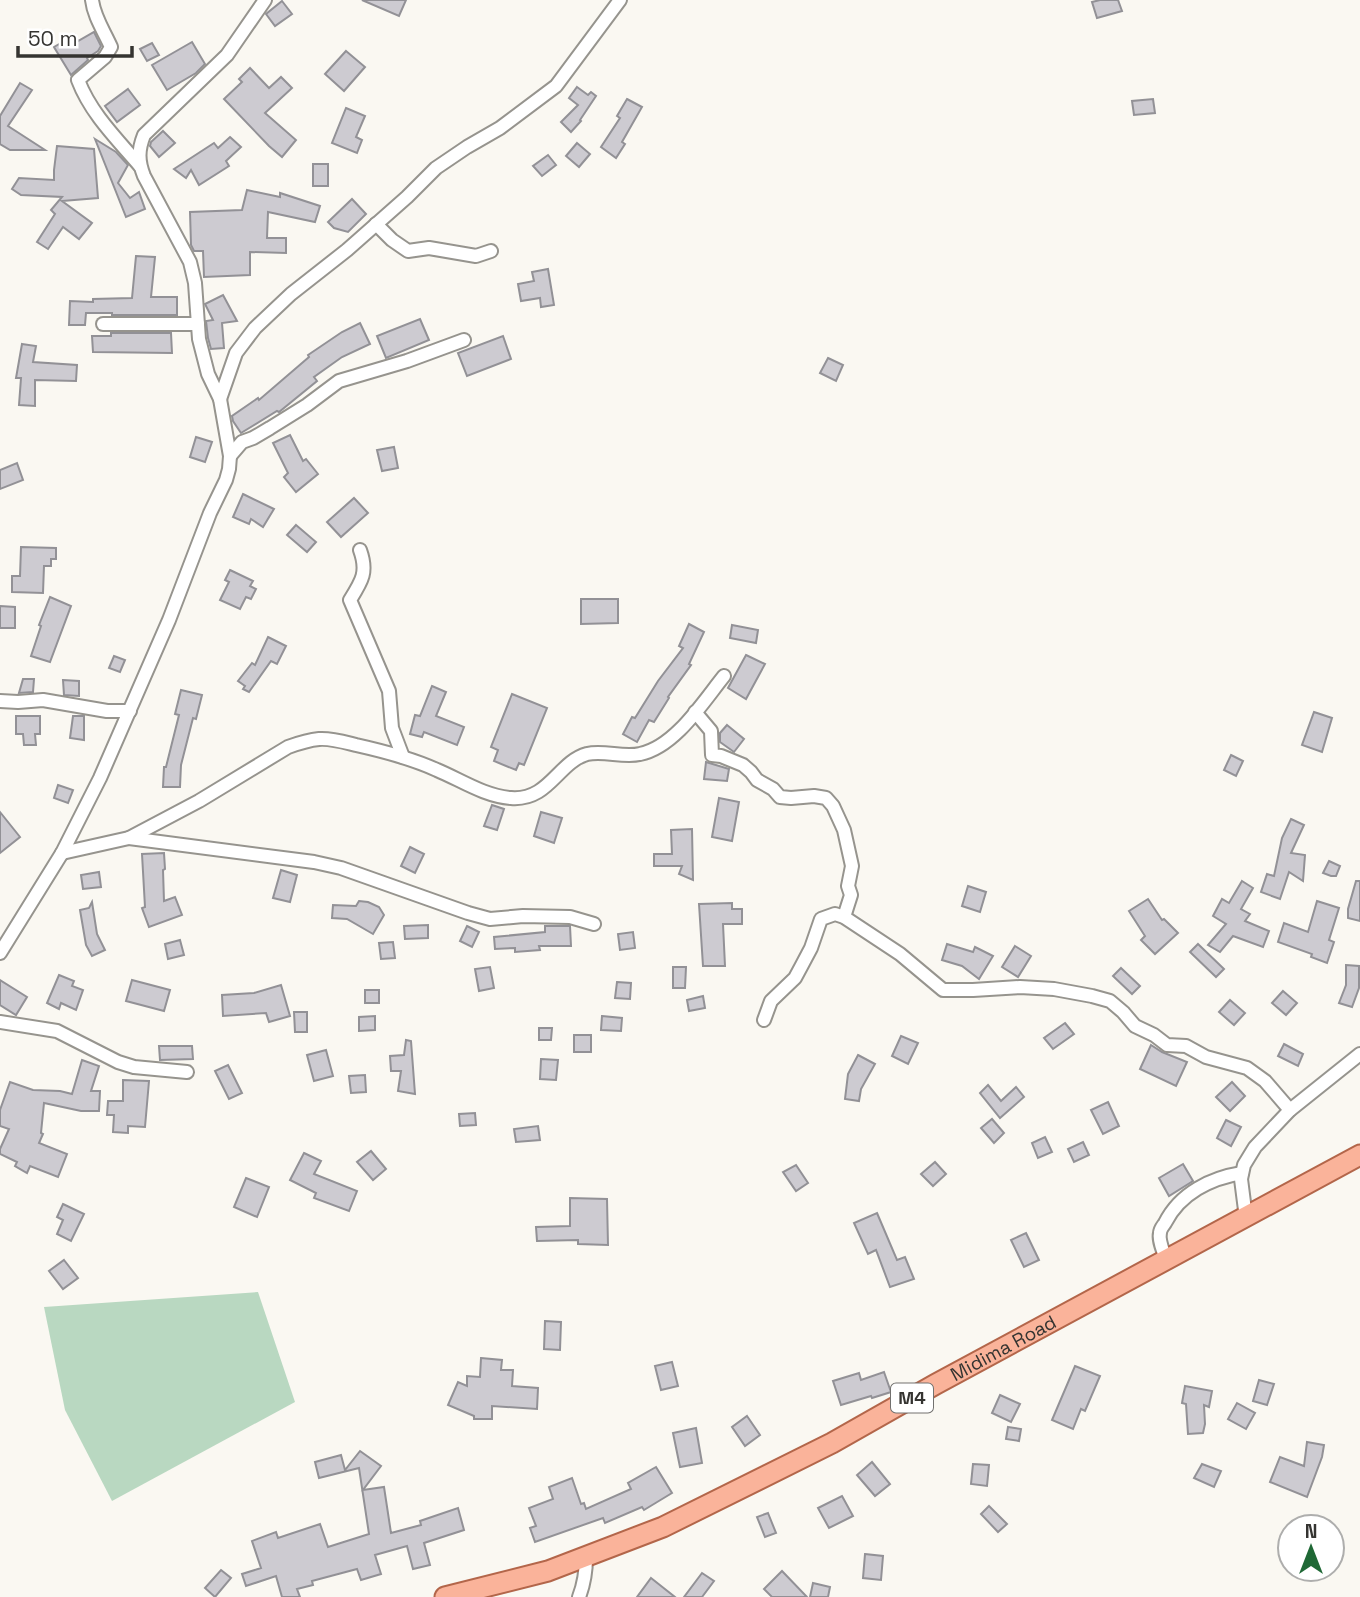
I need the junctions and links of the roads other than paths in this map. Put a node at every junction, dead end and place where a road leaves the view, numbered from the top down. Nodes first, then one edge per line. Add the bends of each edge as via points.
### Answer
1 (92, 0) edge
2 (265, 0) edge
3 (620, 0) edge
4 (140, 166) junction
5 (376, 224) junction
6 (491, 250) dead end
7 (103, 324) dead end
8 (198, 324) junction
9 (464, 340) dead end
10 (220, 399) junction
11 (230, 456) junction
12 (360, 550) dead end
13 (724, 676) dead end
14 (0, 701) edge
15 (130, 711) junction
16 (695, 712) junction
17 (403, 757) junction
18 (129, 838) junction
19 (62, 853) junction
20 (844, 917) junction
21 (594, 924) dead end
22 (0, 953) edge
23 (764, 1020) dead end
24 (0, 1022) edge
25 (1360, 1054) edge
26 (187, 1072) dead end
27 (1290, 1110) junction
28 (1360, 1156) edge
29 (1242, 1173) junction
30 (1246, 1218) junction
31 (1166, 1260) junction
32 (586, 1558) junction
33 (446, 1597) edge
34 (579, 1597) edge

1 - 4 street via 93,12 111,47 78,80 103,124
2 - 4 street via 227,55 144,135
3 - 5 street via 556,86 436,168
4 - 8 street via 191,262
5 - 6 street via 408,251 429,248 476,256
5 - 10 street via 255,328 236,353
7 - 8 street
8 - 10 street via 208,374
9 - 11 street via 339,381 298,411 242,442
10 - 11 street
11 - 15 street via 226,480
12 - 17 street via 363,579 350,600 388,691 392,728
13 - 16 street
14 - 15 street via 43,700
15 - 19 street
16 - 17 street via 674,735 649,752 583,755 533,795 513,799 489,794
16 - 20 street via 711,731 712,755 743,765 780,797 826,798 832,806 844,830 852,866 851,895
17 - 18 street via 339,741 303,742
18 - 19 street
18 - 21 street via 341,868 490,919 570,917
19 - 22 street
20 - 23 street via 835,914 821,919 802,965 771,1002
20 - 27 street via 943,990 1020,987 1093,996 1110,1002 1135,1026 1167,1045 1186,1046 1206,1057 1247,1068
24 - 26 street via 57,1031 134,1068
25 - 27 street
27 - 29 street via 1255,1147
28 - 30 main road, Midima Road / M4
29 - 30 street
29 - 31 street via 1200,1187 1176,1205 1160,1233
30 - 31 main road, Midima Road / M4
31 - 32 main road, Midima Road / M4 via 832,1443 663,1527
32 - 33 main road, Midima Road / M4
32 - 34 street

